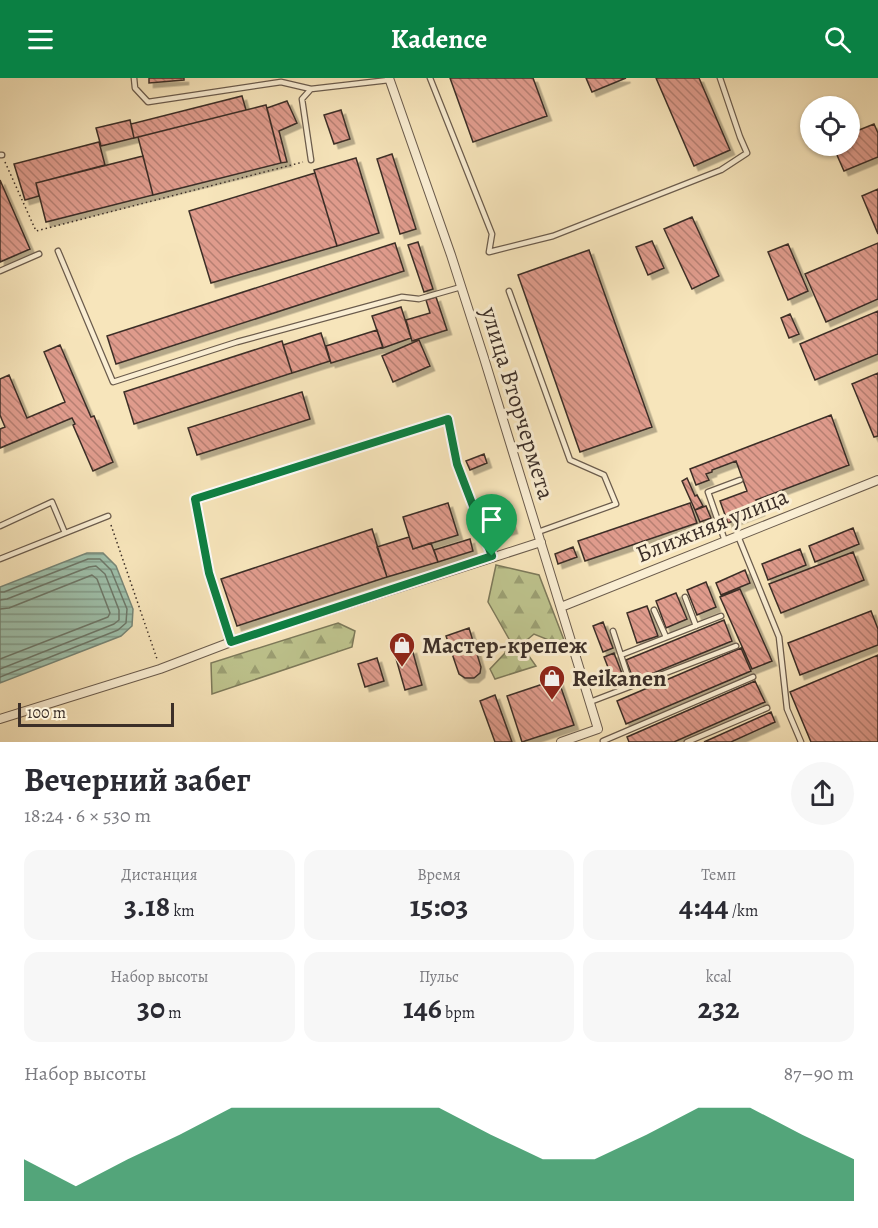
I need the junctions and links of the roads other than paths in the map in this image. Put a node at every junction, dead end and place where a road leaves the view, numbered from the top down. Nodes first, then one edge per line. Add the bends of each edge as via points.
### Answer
1 (134, 78) edge
2 (430, 78) edge
3 (720, 78) edge
4 (389, 79) edge
5 (283, 80) edge
6 (311, 89) junction
7 (311, 160) road end
8 (58, 251) dead end
9 (39, 254) dead end
10 (0, 271) edge
11 (461, 287) junction
12 (510, 291) dead end
13 (740, 480) dead end
14 (878, 480) edge
15 (108, 516) road end
16 (0, 526) edge
17 (65, 532) junction
18 (538, 532) junction
19 (738, 536) junction
20 (725, 541) junction
21 (541, 542) junction
22 (492, 556) junction
23 (0, 559) edge
24 (685, 597) dead end
25 (561, 607) junction
26 (654, 610) dead end
27 (721, 616) dead end
28 (696, 626) junction
29 (613, 631) dead end
30 (666, 637) junction
31 (231, 642) junction
32 (736, 646) dead end
33 (621, 654) junction
34 (753, 677) dead end
35 (631, 686) junction
36 (590, 702) junction
37 (767, 708) dead end
38 (0, 719) edge
39 (598, 729) junction
40 (603, 741) edge
41 (561, 742) edge
42 (687, 742) edge
43 (801, 742) edge

1 - 5 lane via 135,88 148,102
2 - 3 lane via 492,234 489,252 553,236 721,170 747,153
4 - 6 lane
4 - 11 street, улица Вторчермета
5 - 6 lane
6 - 7 lane via 302,99
8 - 11 lane via 112,382 237,342 402,297 419,299
9 - 10 lane
11 - 18 street, улица Вторчермета
12 - 18 lane via 570,460 604,475 616,504
13 - 20 lane via 708,492
14 - 19 street, Ближняя улица
15 - 17 lane
16 - 17 lane via 52,502
17 - 23 lane
18 - 21 street, улица Вторчермета
19 - 20 street, Ближняя улица
19 - 43 lane via 779,637 787,709
20 - 25 street, Ближняя улица
21 - 22 street
21 - 25 street, улица Вторчермета
22 - 31 street
22 - 31 lane via 457,464 448,419 195,499 209,573
24 - 28 lane
25 - 36 street, улица Вторчермета
26 - 30 lane
27 - 28 lane
28 - 30 lane
29 - 33 lane
30 - 33 lane
31 - 38 street via 160,669
32 - 35 lane
33 - 35 lane
34 - 40 lane
35 - 36 lane
36 - 39 street, улица Вторчермета
37 - 42 lane
39 - 40 lane, улица Вторчермета
39 - 41 street

